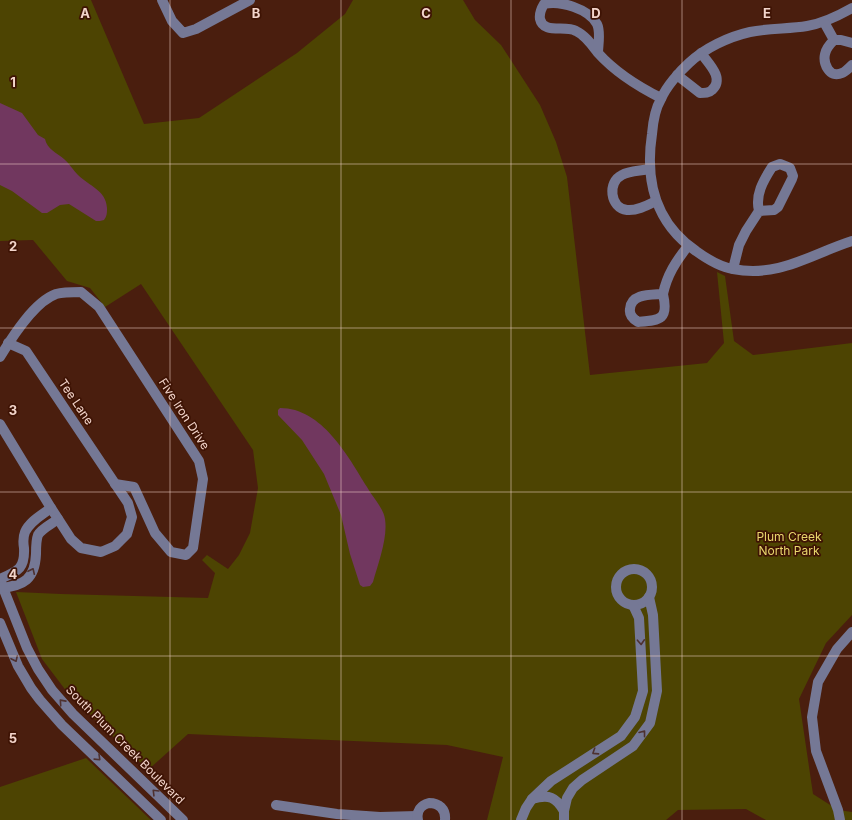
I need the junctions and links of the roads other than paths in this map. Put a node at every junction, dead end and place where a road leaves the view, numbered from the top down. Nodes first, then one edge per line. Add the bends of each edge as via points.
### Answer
1 (162, 0) edge
2 (250, 0) edge
3 (852, 8) edge
4 (824, 22) junction
5 (834, 40) junction
6 (852, 43) edge
7 (598, 53) junction
8 (701, 53) junction
9 (852, 65) edge
10 (677, 75) junction
11 (661, 98) junction
12 (649, 169) junction
13 (656, 201) junction
14 (759, 211) junction
15 (852, 241) edge
16 (688, 246) junction
17 (733, 269) junction
18 (663, 294) dead end
19 (8, 343) junction
20 (0, 357) edge
21 (0, 424) edge
22 (115, 484) junction
23 (51, 508) junction
24 (58, 519) junction
25 (1, 583) edge
26 (649, 597) junction
27 (633, 605) junction
28 (0, 623) edge
29 (852, 632) edge
30 (532, 799) junction
31 (276, 805) dead end
32 (564, 816) edge
33 (336, 817) edge
34 (417, 818) edge
35 (160, 820) edge
36 (183, 820) edge
37 (445, 820) edge
38 (521, 820) edge
39 (840, 820) edge

1 - 2 street via 172,21 183,33 196,29
3 - 4 street
4 - 5 street
4 - 8 street via 750,32
5 - 6 street
5 - 9 street via 825,52 829,71 841,74
7 - 7 street via 598,28 591,15 575,7 554,2 544,4 540,13 544,26 577,31
7 - 11 street via 623,77
8 - 10 street
8 - 10 street via 717,77 713,89 705,93 700,92
10 - 11 street
11 - 12 street via 653,121
12 - 13 street
12 - 13 street via 621,175 613,183 612,193 619,207 629,211
13 - 16 street via 665,219
14 - 14 street via 774,210 778,207 793,176 790,168 780,164 772,167 758,193
14 - 17 street via 739,245
15 - 17 street via 777,269
16 - 17 street via 706,258
16 - 18 street via 671,270
19 - 20 street
19 - 22 street, Tee Lane via 26,351
19 - 22 street, Five Iron Drive via 34,308 56,294 81,292 99,307 199,461 203,479 192,548 186,555 172,552 155,533 134,487
21 - 23 street, Tee Lane
22 - 24 street, Tee Lane via 128,503 132,517 126,534 115,546 101,552 81,548 71,539
23 - 24 street, Tee Lane
23 - 25 street via 26,530 22,567
25 -> 24 street via 13,586 22,583 32,574 36,562 38,536
36 -> 25 street, South Plum Creek Boulevard via 73,714 52,690 32,659
26 - 27 street
26 - 27 street via 652,590 645,573 636,570 625,572 618,579 616,591 619,598
32 -> 26 street via 567,798 573,788 633,746 650,723 657,691 653,615
27 -> 30 street via 639,618 643,691 635,717 621,736 551,781
28 -> 35 street via 18,666 40,700 62,725
29 - 39 street via 837,649 818,682 812,716 816,751
30 - 32 street via 551,797 559,802
30 - 38 street
31 - 33 street
33 - 34 street
34 - 37 street via 424,804 434,803 442,808

